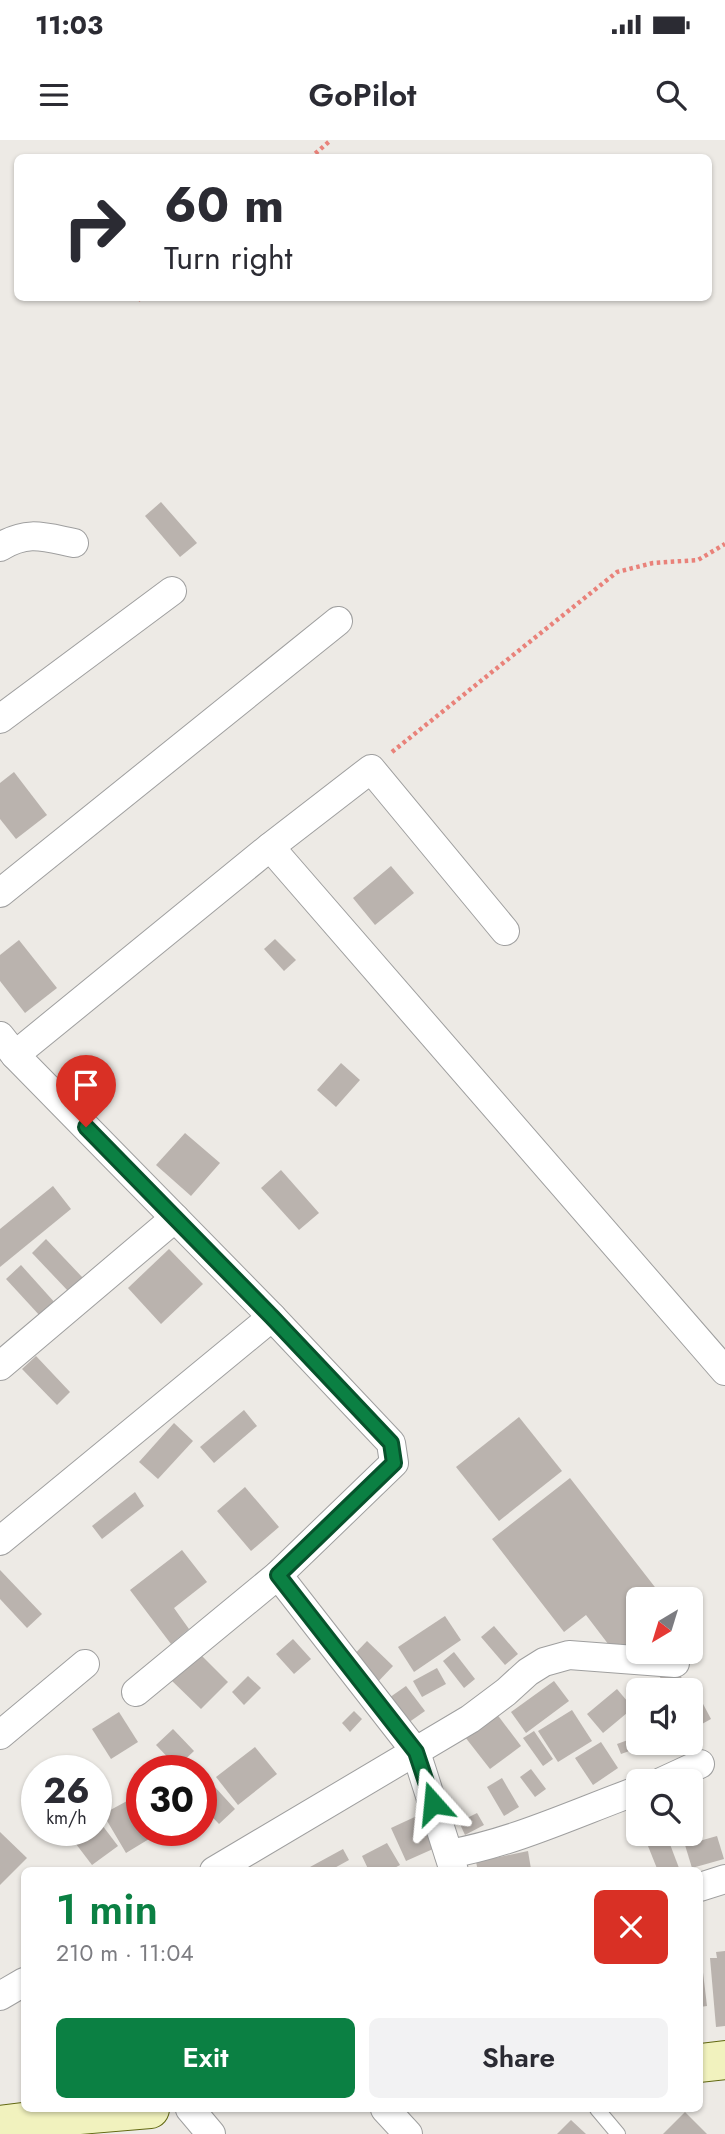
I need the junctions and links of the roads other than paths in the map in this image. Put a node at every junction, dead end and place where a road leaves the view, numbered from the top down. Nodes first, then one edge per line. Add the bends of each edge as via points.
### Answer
1 (74, 543) dead end
2 (0, 547) edge
3 (172, 591) dead end
4 (338, 621) dead end
5 (0, 719) edge
6 (270, 847) junction
7 (0, 893) edge
8 (505, 931) dead end
9 (7, 1046) edge
10 (175, 1217) junction
11 (272, 1317) junction
12 (0, 1366) edge
13 (725, 1371) edge
14 (0, 1541) edge
15 (278, 1575) junction
16 (626, 1659) edge
17 (85, 1664) dead end
18 (136, 1692) dead end
19 (0, 1735) edge
20 (416, 1752) junction
21 (701, 1764) dead end
22 (690, 1769) edge
23 (626, 1795) edge
24 (451, 1862) edge
25 (221, 1867) edge
26 (725, 1879) edge
27 (703, 1886) edge
28 (21, 1984) edge
29 (0, 1996) edge
30 (725, 2060) edge
31 (703, 2063) edge
32 (114, 2112) edge
33 (193, 2112) edge
34 (388, 2112) edge
35 (600, 2112) edge
36 (0, 2125) edge
37 (211, 2134) edge
38 (408, 2134) edge
39 (618, 2134) edge

1 - 2 street via 38,535 16,538
3 - 5 street
4 - 7 street
6 - 8 street via 371,769
6 - 9 street
6 - 13 street
9 - 10 street
10 - 11 street
10 - 12 street
11 - 14 street
11 - 15 street via 391,1443 394,1463
15 - 18 street
15 - 20 street
16 - 20 street via 569,1655 544,1662 470,1719
17 - 19 street
20 - 24 street
20 - 25 street
21 - 22 street
23 - 24 street
26 - 27 street
28 - 29 street
30 - 31 street
32 - 36 street
33 - 37 street
34 - 38 street
35 - 39 lane

